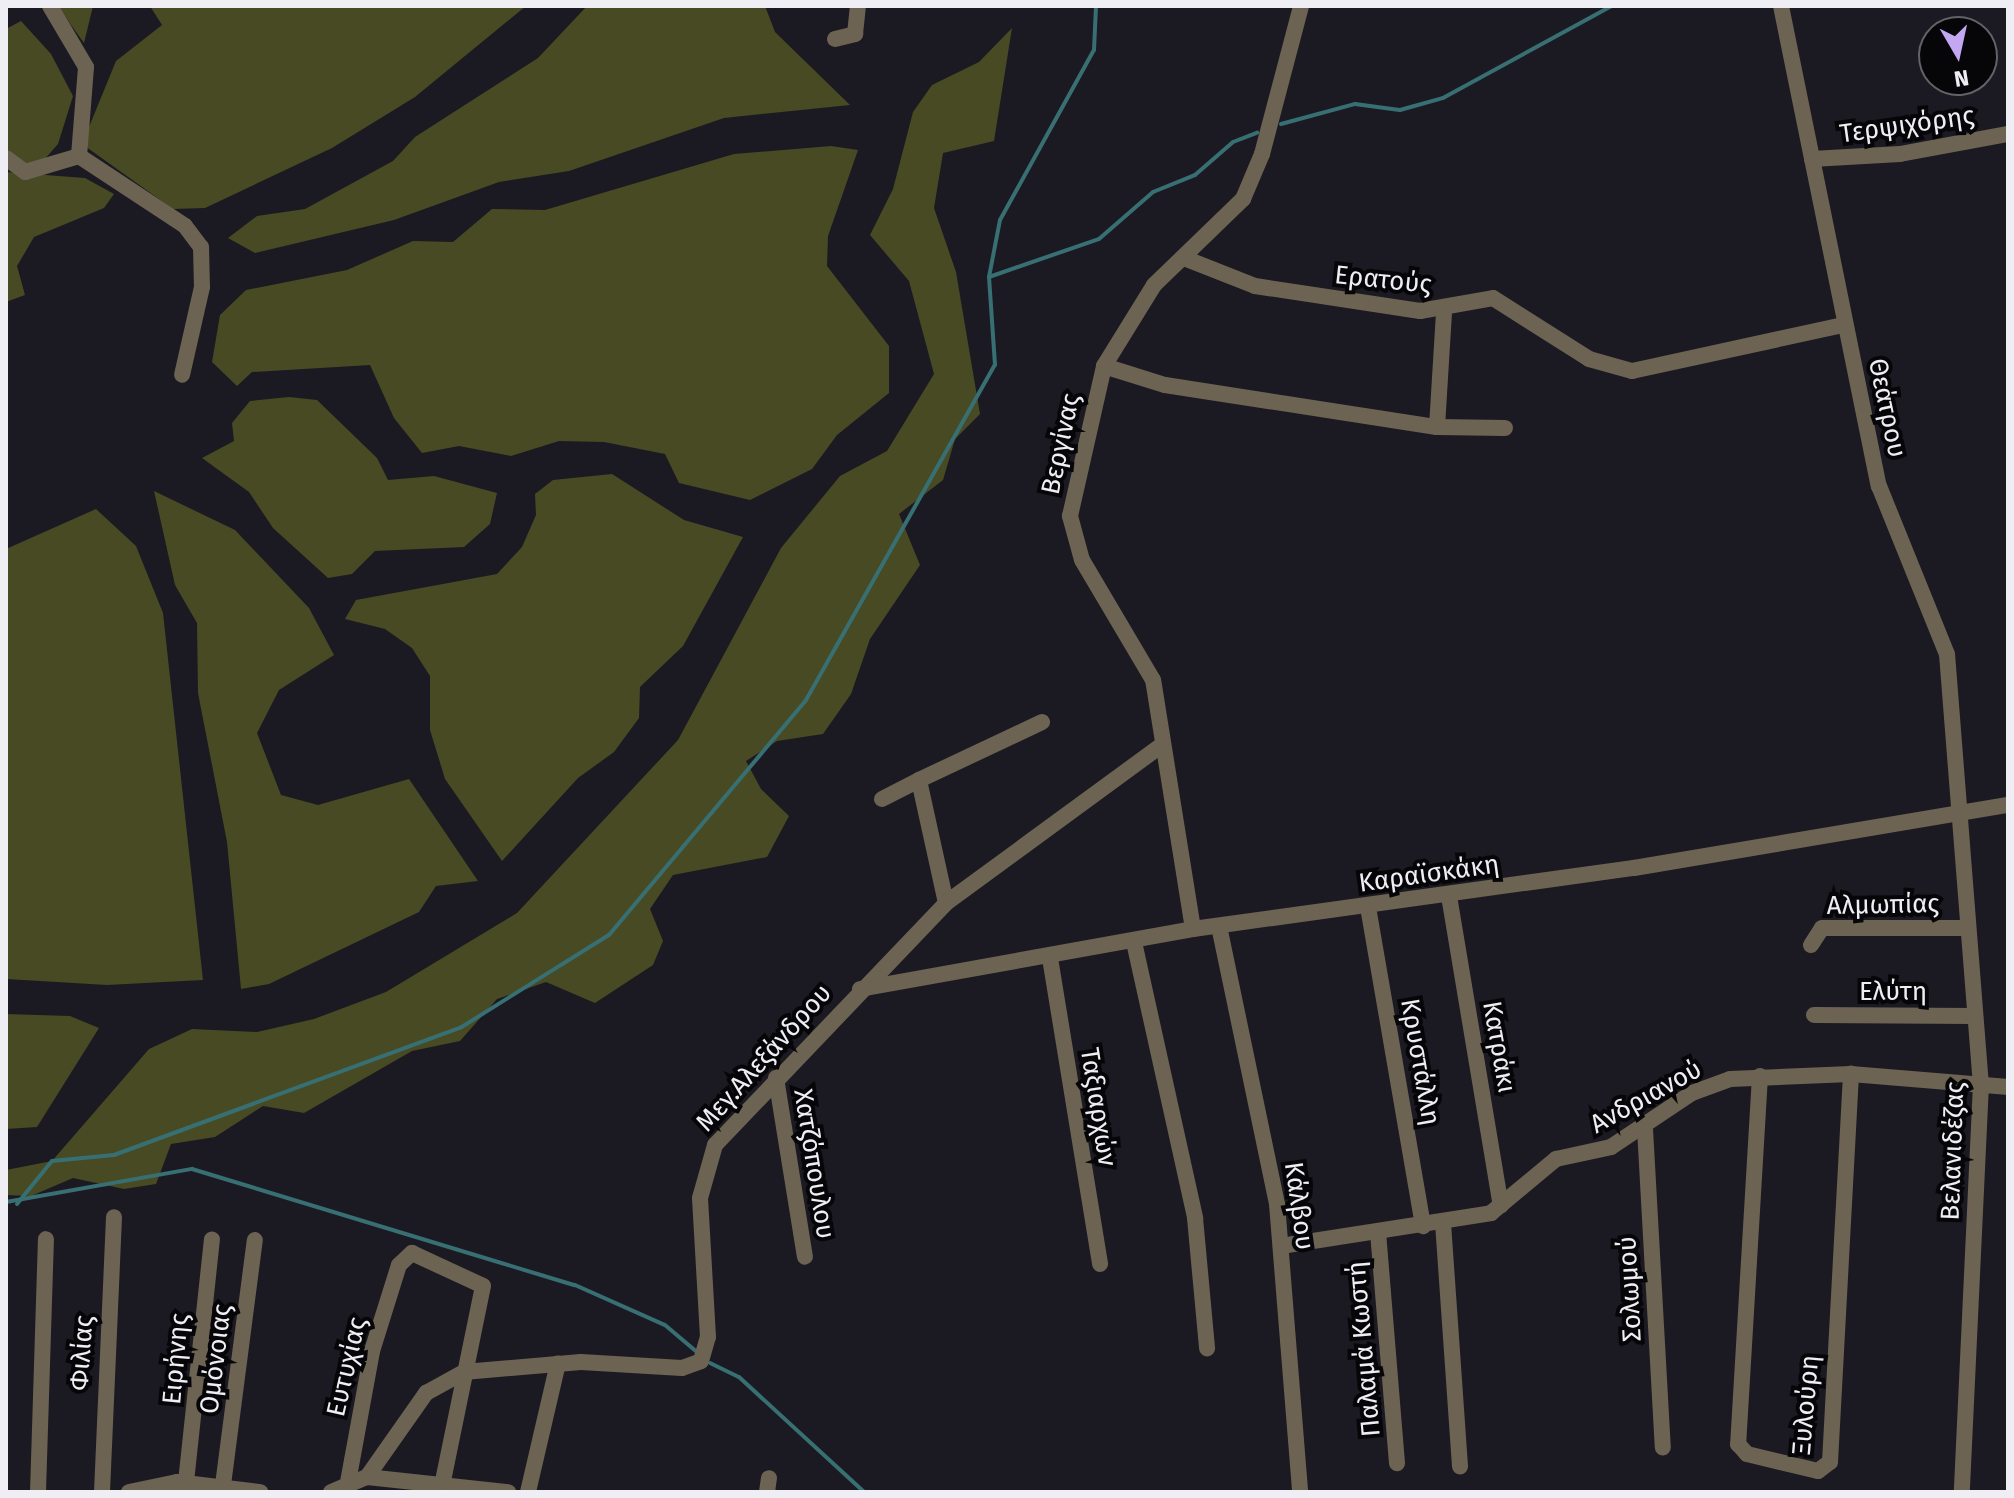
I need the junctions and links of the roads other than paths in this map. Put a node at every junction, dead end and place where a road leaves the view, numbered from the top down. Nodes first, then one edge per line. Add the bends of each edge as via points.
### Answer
1 (50, 6) edge
2 (858, 6) edge
3 (1301, 6) edge
4 (1781, 6) edge
5 (835, 39) dead end
6 (2008, 134) edge
7 (79, 156) junction
8 (6, 158) edge
9 (1812, 159) junction
10 (1184, 258) junction
11 (1444, 311) junction
12 (1843, 325) junction
13 (1104, 366) junction
14 (182, 375) dead end
15 (1437, 427) junction
16 (1505, 428) dead end
17 (1042, 722) dead end
18 (1162, 745) junction
19 (919, 780) junction
20 (882, 799) dead end
21 (2008, 805) edge
22 (1959, 812) junction
23 (1449, 896) junction
24 (946, 903) junction
25 (1368, 907) junction
26 (1967, 928) junction
27 (1193, 929) junction
28 (1220, 931) junction
29 (1134, 942) junction
30 (1811, 945) dead end
31 (1050, 958) junction
32 (858, 989) junction
33 (1814, 1015) dead end
34 (1973, 1016) junction
35 (1851, 1074) junction
36 (1760, 1076) junction
37 (776, 1078) junction
38 (1981, 1084) junction
39 (2008, 1087) edge
40 (1645, 1129) junction
41 (1501, 1206) junction
42 (114, 1217) dead end
43 (1443, 1223) junction
44 (1423, 1226) junction
45 (1378, 1232) junction
46 (46, 1239) dead end
47 (212, 1239) dead end
48 (255, 1240) dead end
49 (1281, 1246) junction
50 (805, 1257) dead end
51 (1100, 1264) dead end
52 (1207, 1348) dead end
53 (558, 1363) junction
54 (464, 1372) junction
55 (1663, 1447) dead end
56 (1397, 1463) dead end
57 (1460, 1466) dead end
58 (367, 1477) junction
59 (443, 1481) junction
60 (186, 1482) junction
61 (348, 1482) junction
62 (223, 1485) junction
63 (38, 1492) edge
64 (102, 1492) edge
65 (129, 1492) edge
66 (260, 1492) edge
67 (331, 1492) edge
68 (508, 1492) edge
69 (528, 1492) edge
70 (1300, 1492) edge
71 (1962, 1492) edge

1 - 7 street via 86,67
2 - 5 street via 855,34
3 - 10 street, Βεργίνας via 1262,154 1243,199
4 - 9 street, Θεάτρου
6 - 9 street, Τερψιχόρης via 1900,154
7 - 8 street via 25,172
7 - 14 street via 185,226 201,247 202,287
9 - 12 street, Θεάτρου
10 - 11 street, Ερατούς via 1255,286
10 - 13 street, Βεργίνας via 1146,295
11 - 12 street, Ερατούς via 1473,297 1493,298 1589,359 1632,371
11 - 15 street
12 - 22 street, Θεάτρου via 1884,500 1937,615 1947,654
13 - 15 street via 1165,385
13 - 18 street, Βεργίνας via 1075,480 1072,530 1105,604 1149,670
15 - 16 street
17 - 19 street
18 - 24 street, Μεγ.Αλεξάνδρου
18 - 27 street, Βεργίνας
19 - 20 street
19 - 24 street
21 - 22 street, Καραϊσκάκη
22 - 23 street, Καραϊσκάκη
22 - 26 street, Βελανιδέζας
23 - 25 street, Καραϊσκάκη
23 - 41 street, Κατράκι
24 - 32 street, Μεγ.Αλεξάνδρου
25 - 28 street, Καραϊσκάκη
25 - 44 street, Κρυστάλλη
26 - 30 street, Αλμωπίας via 1822,928
26 - 34 street, Βελανιδέζας
27 - 28 street, Καραϊσκάκη
27 - 29 street, Καραϊσκάκη
28 - 49 street, Κάλβου
29 - 31 street, Καραϊσκάκη
29 - 52 street via 1195,1218
31 - 32 street, Καραϊσκάκη
31 - 51 street, Ταξιαρχών
32 - 37 street, Μεγ.Αλεξάνδρου
33 - 34 street, Ελύτη
34 - 38 street, Βελανιδέζας
35 - 36 street, Ανδριανού
35 - 36 street, Ξυλούρη via 1830,1462 1818,1471 1747,1454 1738,1444
35 - 38 street, Ανδριανού
36 - 40 street, Ανδριανού via 1692,1093
37 - 50 street, Χατζόπουλου
37 - 53 street, Μεγ.Αλεξάνδρου via 733,1121 704,1168 704,1357 682,1368
38 - 39 street, Ανδριανού
38 - 71 street, Βελανιδέζας
40 - 41 street, Ανδριανού via 1611,1147 1556,1159
40 - 55 street, Σολωμού
41 - 43 street, Ανδριανού
42 - 64 street, Φιλίας
43 - 44 street, Ανδριανού
43 - 57 street
44 - 45 street, Ανδριανού
45 - 49 street, Ανδριανού
45 - 56 street, Παλαμά Κωστή
46 - 63 street
47 - 60 street, Ειρήνης
48 - 62 street, Ομόνοιας
49 - 70 street, Κάλβου
53 - 54 street, Μεγ.Αλεξάνδρου
53 - 69 street
54 - 58 street, Μεγ.Αλεξάνδρου via 426,1393
54 - 59 street
54 - 61 street, Ευτυχίας via 481,1283 416,1253 399,1265 372,1351
58 - 59 street
58 - 61 street
59 - 68 street
60 - 62 street
60 - 65 street
61 - 67 street
62 - 66 street

